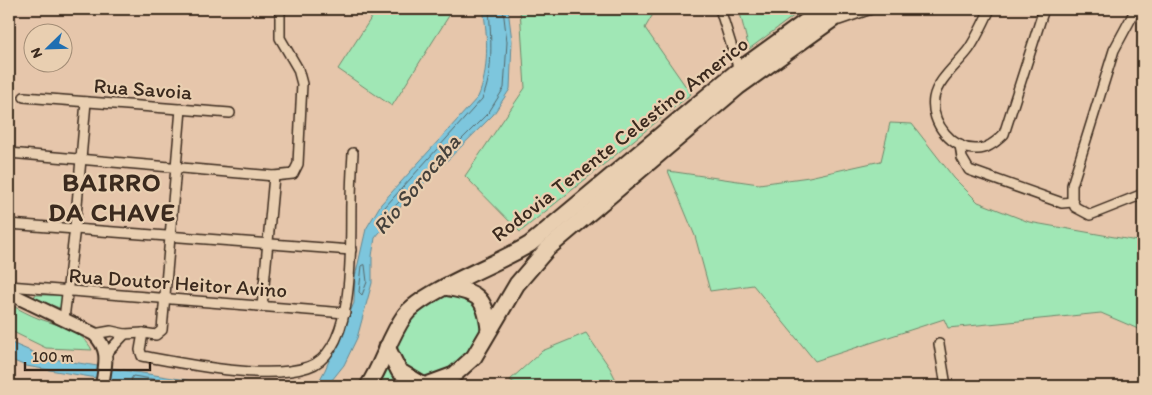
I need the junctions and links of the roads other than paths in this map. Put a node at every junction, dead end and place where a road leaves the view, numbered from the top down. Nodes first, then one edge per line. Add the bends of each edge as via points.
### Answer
1 (280, 9) edge
2 (720, 9) edge
3 (847, 9) edge
4 (871, 9) edge
5 (990, 9) edge
6 (1044, 9) edge
7 (1136, 9) edge
8 (825, 16) edge
9 (739, 70) junction
10 (24, 97) dead end
11 (86, 102) junction
12 (180, 109) junction
13 (230, 113) dead end
14 (960, 145) junction
15 (9, 153) edge
16 (354, 153) dead end
17 (80, 159) junction
18 (176, 168) junction
19 (274, 176) junction
20 (1143, 194) edge
21 (1073, 202) junction
22 (9, 224) edge
23 (75, 228) junction
24 (170, 235) junction
25 (267, 243) junction
26 (351, 250) junction
27 (9, 286) edge
28 (446, 288) junction
29 (67, 292) junction
30 (9, 293) edge
31 (165, 300) junction
32 (262, 307) junction
33 (345, 314) junction
34 (64, 319) junction
35 (490, 329) junction
36 (143, 333) junction
37 (94, 334) junction
38 (125, 334) junction
39 (938, 344) dead end
40 (387, 347) junction
41 (106, 357) junction
42 (102, 386) edge
43 (368, 386) edge
44 (424, 386) edge
45 (946, 386) edge

1 - 19 street via 280,38 298,69 302,84 298,164 292,174
2 - 9 street
3 - 8 highway, Rodovia Tenente Celestino Americo
4 - 8 street
5 - 14 street via 969,48 942,81 934,97 933,110 939,126
6 - 14 street via 1004,134 979,150
7 - 21 street via 1114,50 1072,185
8 - 9 highway, Rodovia Tenente Celestino Americo
8 - 35 highway, Rodovia Tenente Celestino Americo via 547,249 517,284
9 - 28 highway, Rodovia Tenente Celestino Americo via 530,244
10 - 11 street, Rua Savoia
11 - 12 street, Rua Savoia
11 - 17 street
12 - 13 street, Rua Savoia
12 - 18 street
14 - 21 street via 962,158 969,170 1062,203
15 - 17 street
16 - 26 street via 350,200
17 - 18 street
17 - 23 street
18 - 19 street
18 - 24 street
19 - 25 street
20 - 21 street via 1090,215 1075,207
22 - 23 street
23 - 24 street
23 - 29 street
24 - 25 street
24 - 31 street
25 - 26 street
25 - 32 street
26 - 33 street
27 - 29 street, Rua Doutor Heitor Avino
28 - 35 highway via 466,290 476,295 487,310
28 - 40 highway, Rodovia Tenente Celestino Americo via 419,302 406,314
29 - 31 street, Rua Doutor Heitor Avino
29 - 34 street
30 - 34 main road
31 - 32 street, Rua Doutor Heitor Avino
31 - 36 street via 159,334
32 - 33 street, Rua Doutor Heitor Avino
33 - 36 street via 323,359 309,367 288,371 248,372 142,356
34 - 37 main road
35 - 44 highway, Rodovia Tenente Celestino Americo via 474,358 464,367 441,381
36 - 38 street
37 - 38 street via 111,331
37 - 41 main road via 104,344
38 - 41 street
39 - 45 street
40 - 43 highway, Rodovia Tenente Celestino Americo
40 - 44 highway via 399,371
41 - 42 main road

